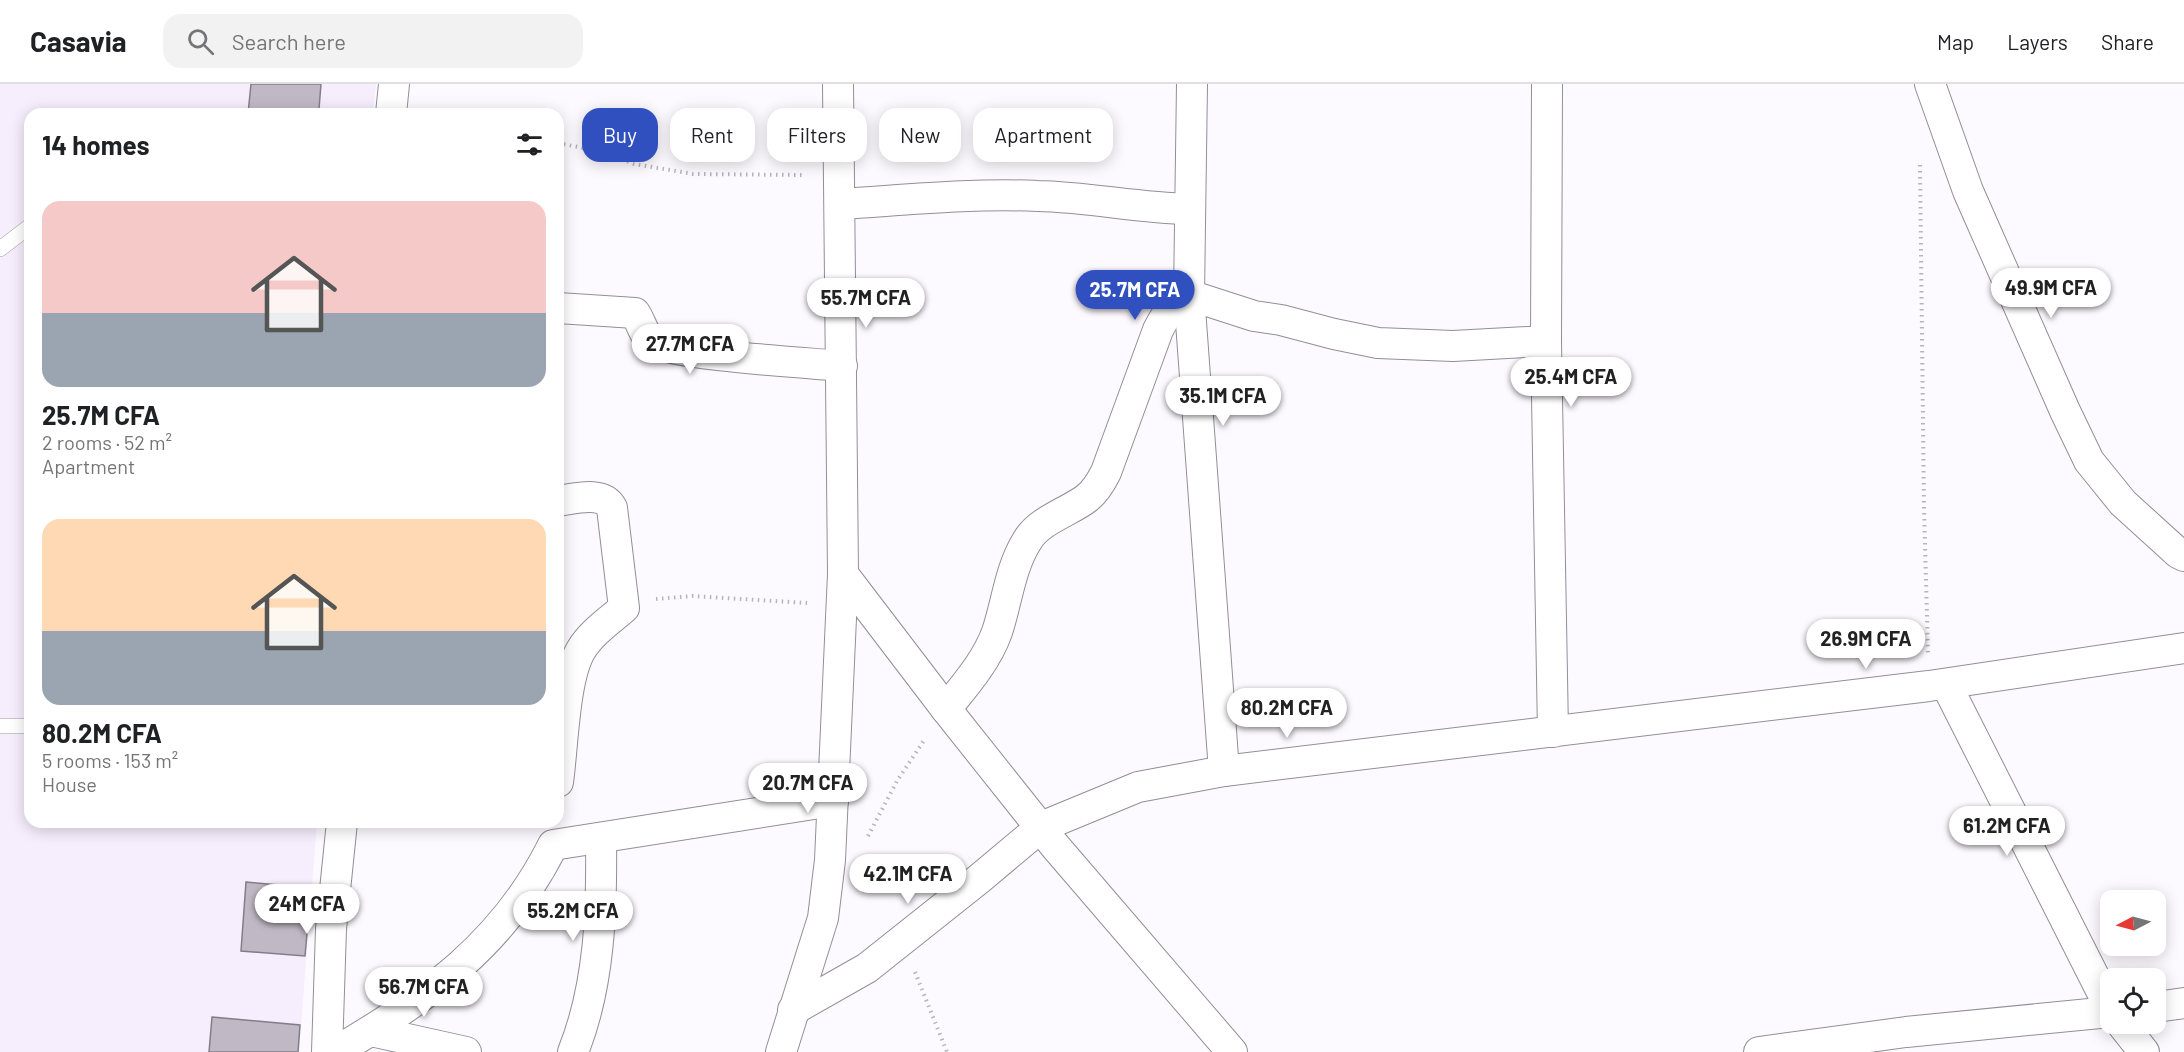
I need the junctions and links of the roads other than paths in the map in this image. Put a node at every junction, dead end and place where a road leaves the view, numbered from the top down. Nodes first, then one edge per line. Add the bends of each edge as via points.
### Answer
1 (394, 84) edge
2 (838, 84) edge
3 (1192, 84) edge
4 (1547, 84) edge
5 (1930, 84) edge
6 (392, 108) edge
7 (840, 190) junction
8 (1189, 209) junction
9 (24, 231) edge
10 (0, 249) edge
11 (1189, 295) junction
12 (564, 308) edge
13 (1546, 341) junction
14 (842, 366) junction
15 (564, 500) edge
16 (2184, 556) edge
17 (843, 573) junction
18 (2184, 648) edge
19 (1937, 685) junction
20 (946, 709) junction
21 (0, 726) edge
22 (24, 726) edge
23 (1553, 732) junction
24 (564, 733) edge
25 (1224, 771) junction
26 (833, 801) junction
27 (1041, 827) junction
28 (341, 828) edge
29 (553, 834) edge
30 (601, 838) junction
31 (2100, 991) edge
32 (2184, 1003) edge
33 (2166, 1006) edge
34 (793, 1010) junction
35 (2100, 1011) edge
36 (371, 1031) junction
37 (2130, 1034) edge
38 (327, 1052) edge
39 (334, 1052) edge
40 (466, 1052) edge
41 (573, 1052) edge
42 (781, 1052) edge
43 (1232, 1052) edge
44 (1759, 1052) edge
45 (2144, 1052) edge

1 - 6 street
2 - 7 street
3 - 8 street
4 - 13 street
5 - 16 street via 1968,190 2089,460 2123,503
7 - 8 street via 1027,195
7 - 14 street
8 - 11 street
9 - 10 lane
11 - 13 street via 1254,316 1378,343 1453,346
11 - 20 street via 1174,305 1158,330 1098,488 1029,538 984,661
11 - 25 street
12 - 14 street via 635,313 652,343 682,351
13 - 23 street
14 - 17 street
15 - 24 street via 599,497 612,508 624,608 591,636 577,658
17 - 20 street
17 - 26 street
18 - 19 street
19 - 23 street
19 - 31 street
20 - 27 street
21 - 22 lane
23 - 25 street
25 - 27 street via 1138,787
26 - 30 street
26 - 34 street via 823,918
27 - 34 street via 867,968
27 - 43 street
28 - 38 street via 331,929
29 - 30 street
29 - 36 street via 545,861 517,903 475,952 430,992
30 - 41 street via 598,942 586,1011
32 - 33 street
34 - 42 street
35 - 44 street
36 - 39 street
36 - 40 street
37 - 45 street

